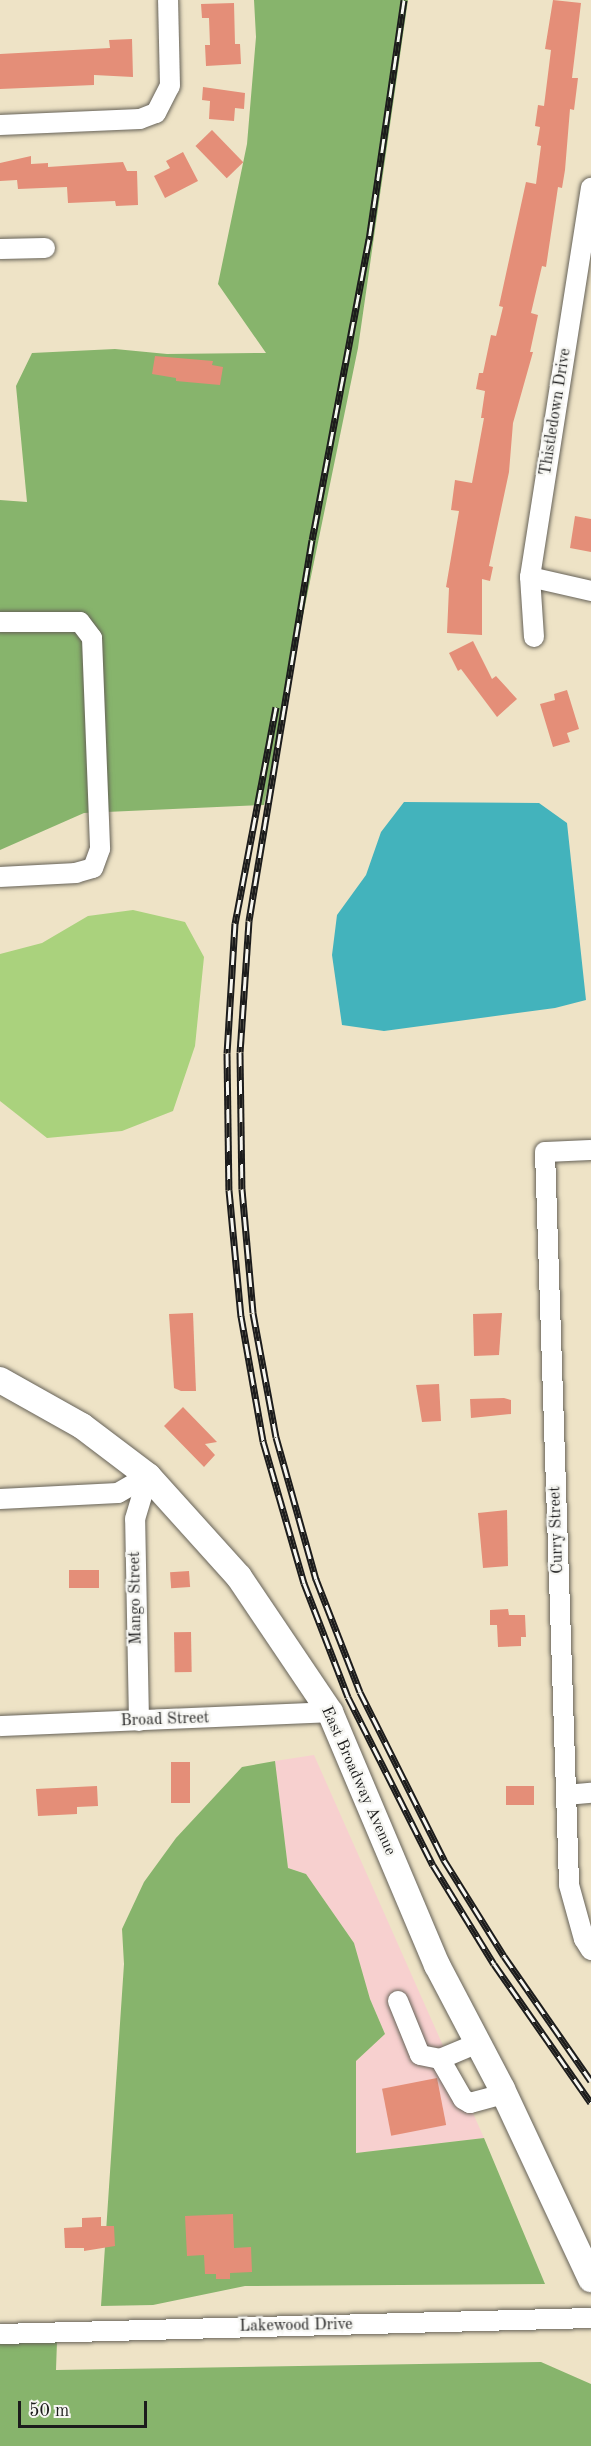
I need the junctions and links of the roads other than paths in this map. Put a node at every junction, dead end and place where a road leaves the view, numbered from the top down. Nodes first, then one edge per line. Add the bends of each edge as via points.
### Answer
1 (168, 0) edge
2 (0, 125) edge
3 (591, 188) edge
4 (45, 248) dead end
5 (0, 249) edge
6 (530, 577) junction
7 (591, 591) edge
8 (0, 622) edge
9 (534, 637) dead end
10 (0, 877) edge
11 (591, 1150) edge
12 (0, 1380) edge
13 (148, 1476) junction
14 (0, 1499) edge
15 (330, 1712) junction
16 (138, 1721) junction
17 (0, 1726) edge
18 (591, 1793) edge
19 (566, 1796) junction
20 (591, 1950) edge
21 (398, 2001) dead end
22 (478, 2043) junction
23 (440, 2059) junction
24 (504, 2094) junction
25 (591, 2279) edge
26 (591, 2318) edge
27 (0, 2334) edge

1 - 2 street via 170,86 156,113 140,119
3 - 6 street, Thistledown Drive
4 - 5 street
6 - 7 street
6 - 9 street, Thistledown Drive
8 - 10 street via 80,622 92,638 100,849 93,868 76,873
11 - 19 street, Curry Street via 545,1152
12 - 13 main road, East Broadway Avenue via 82,1426
13 - 14 street via 118,1493
13 - 15 main road, East Broadway Avenue via 238,1577
13 - 16 street, Mango Street via 135,1519
15 - 16 street, Broad Street
15 - 22 main road, East Broadway Avenue via 437,1965
16 - 17 street, Broad Street
18 - 19 street
19 - 20 street, Curry Street via 569,1885 584,1939
21 - 23 street via 420,2055
22 - 23 street
22 - 24 main road, East Broadway Avenue
23 - 24 street via 470,2103
24 - 25 main road, East Broadway Avenue
26 - 27 street, Lakewood Drive

